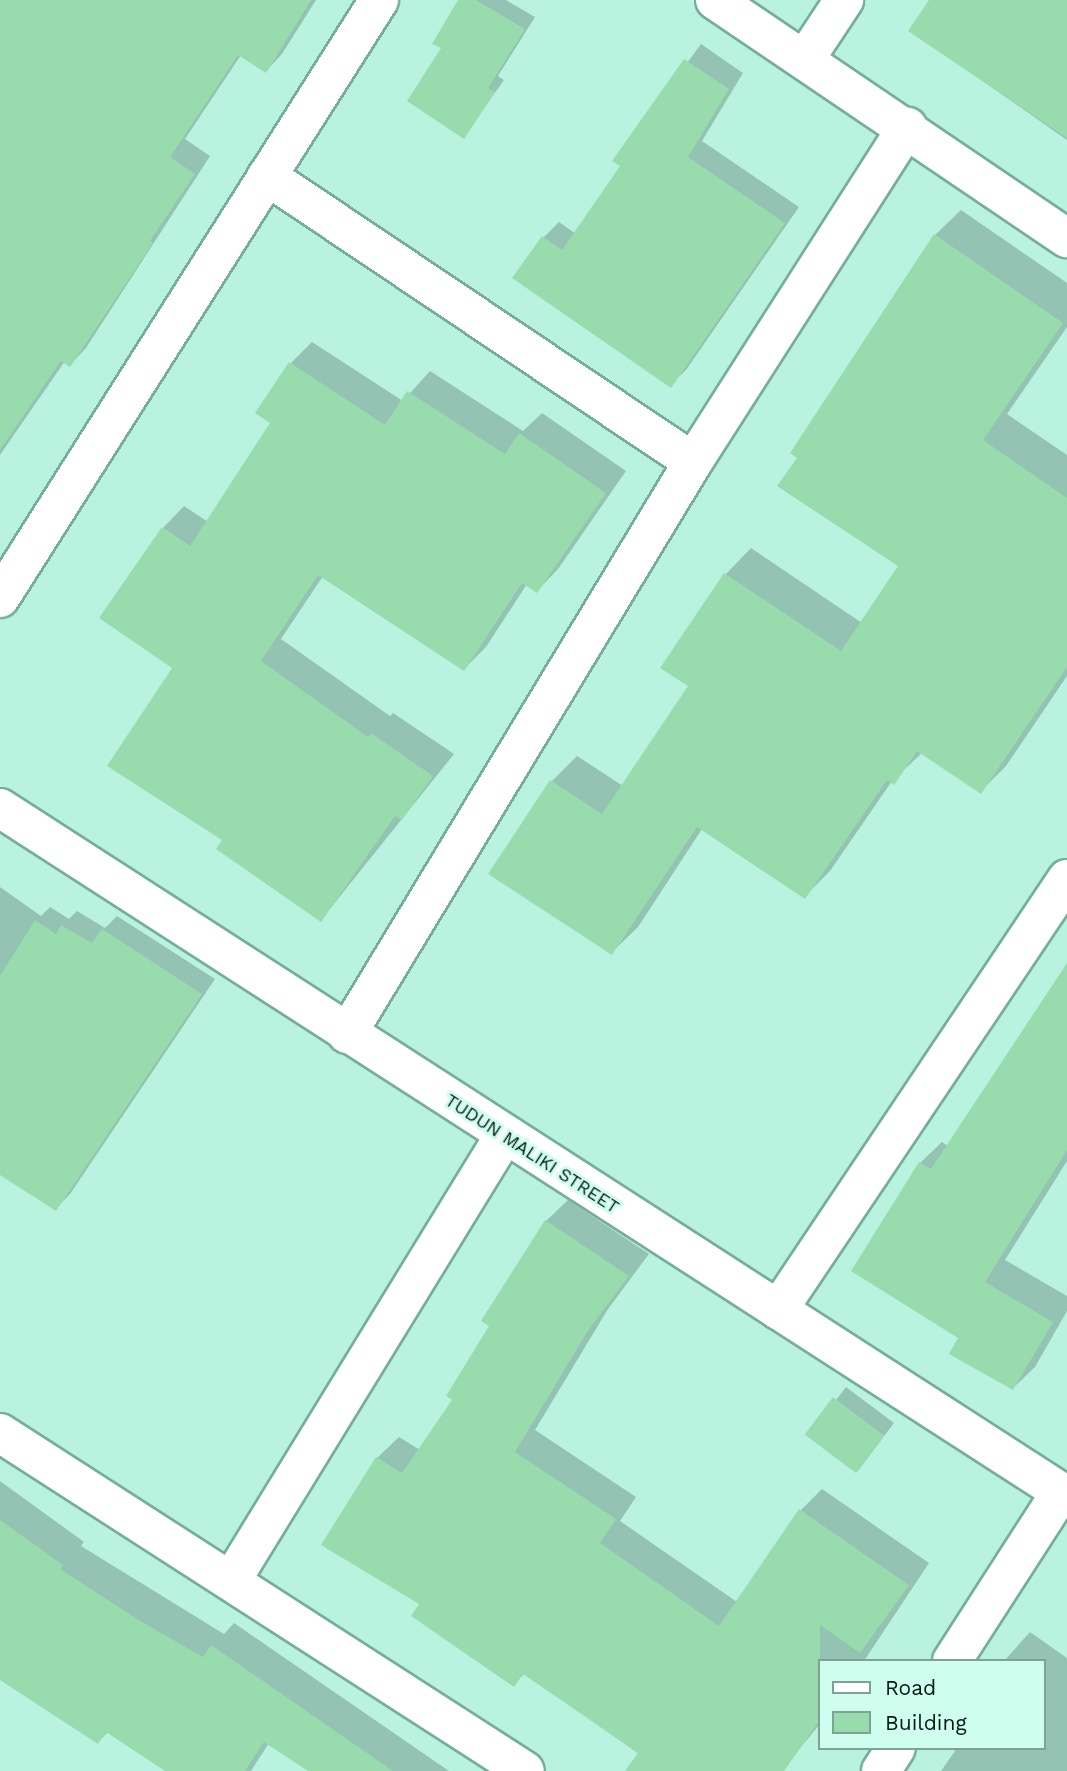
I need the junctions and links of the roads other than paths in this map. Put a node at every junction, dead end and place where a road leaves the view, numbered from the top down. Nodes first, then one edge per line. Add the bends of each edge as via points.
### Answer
1 (379, 0) edge
2 (715, 0) edge
3 (844, 0) edge
4 (805, 59) junction
5 (907, 127) junction
6 (267, 176) junction
7 (1067, 238) edge
8 (693, 462) junction
9 (0, 598) edge
10 (0, 808) edge
11 (1067, 879) edge
12 (347, 1034) junction
13 (504, 1136) junction
14 (779, 1310) junction
15 (0, 1433) edge
16 (1064, 1494) edge
17 (231, 1581) junction
18 (953, 1659) edge
19 (895, 1750) edge
20 (525, 1771) edge
21 (881, 1771) edge

1 - 6 street
2 - 4 street
3 - 4 street
4 - 5 street
5 - 7 street
5 - 8 street
6 - 8 street
6 - 9 street
8 - 12 street
10 - 12 street, TUDUN MALIKI STREET
11 - 14 street
12 - 13 street, TUDUN MALIKI STREET
13 - 14 street, TUDUN MALIKI STREET
13 - 17 street
14 - 16 street, TUDUN MALIKI STREET
15 - 17 street
16 - 18 street
17 - 20 street
19 - 21 street

